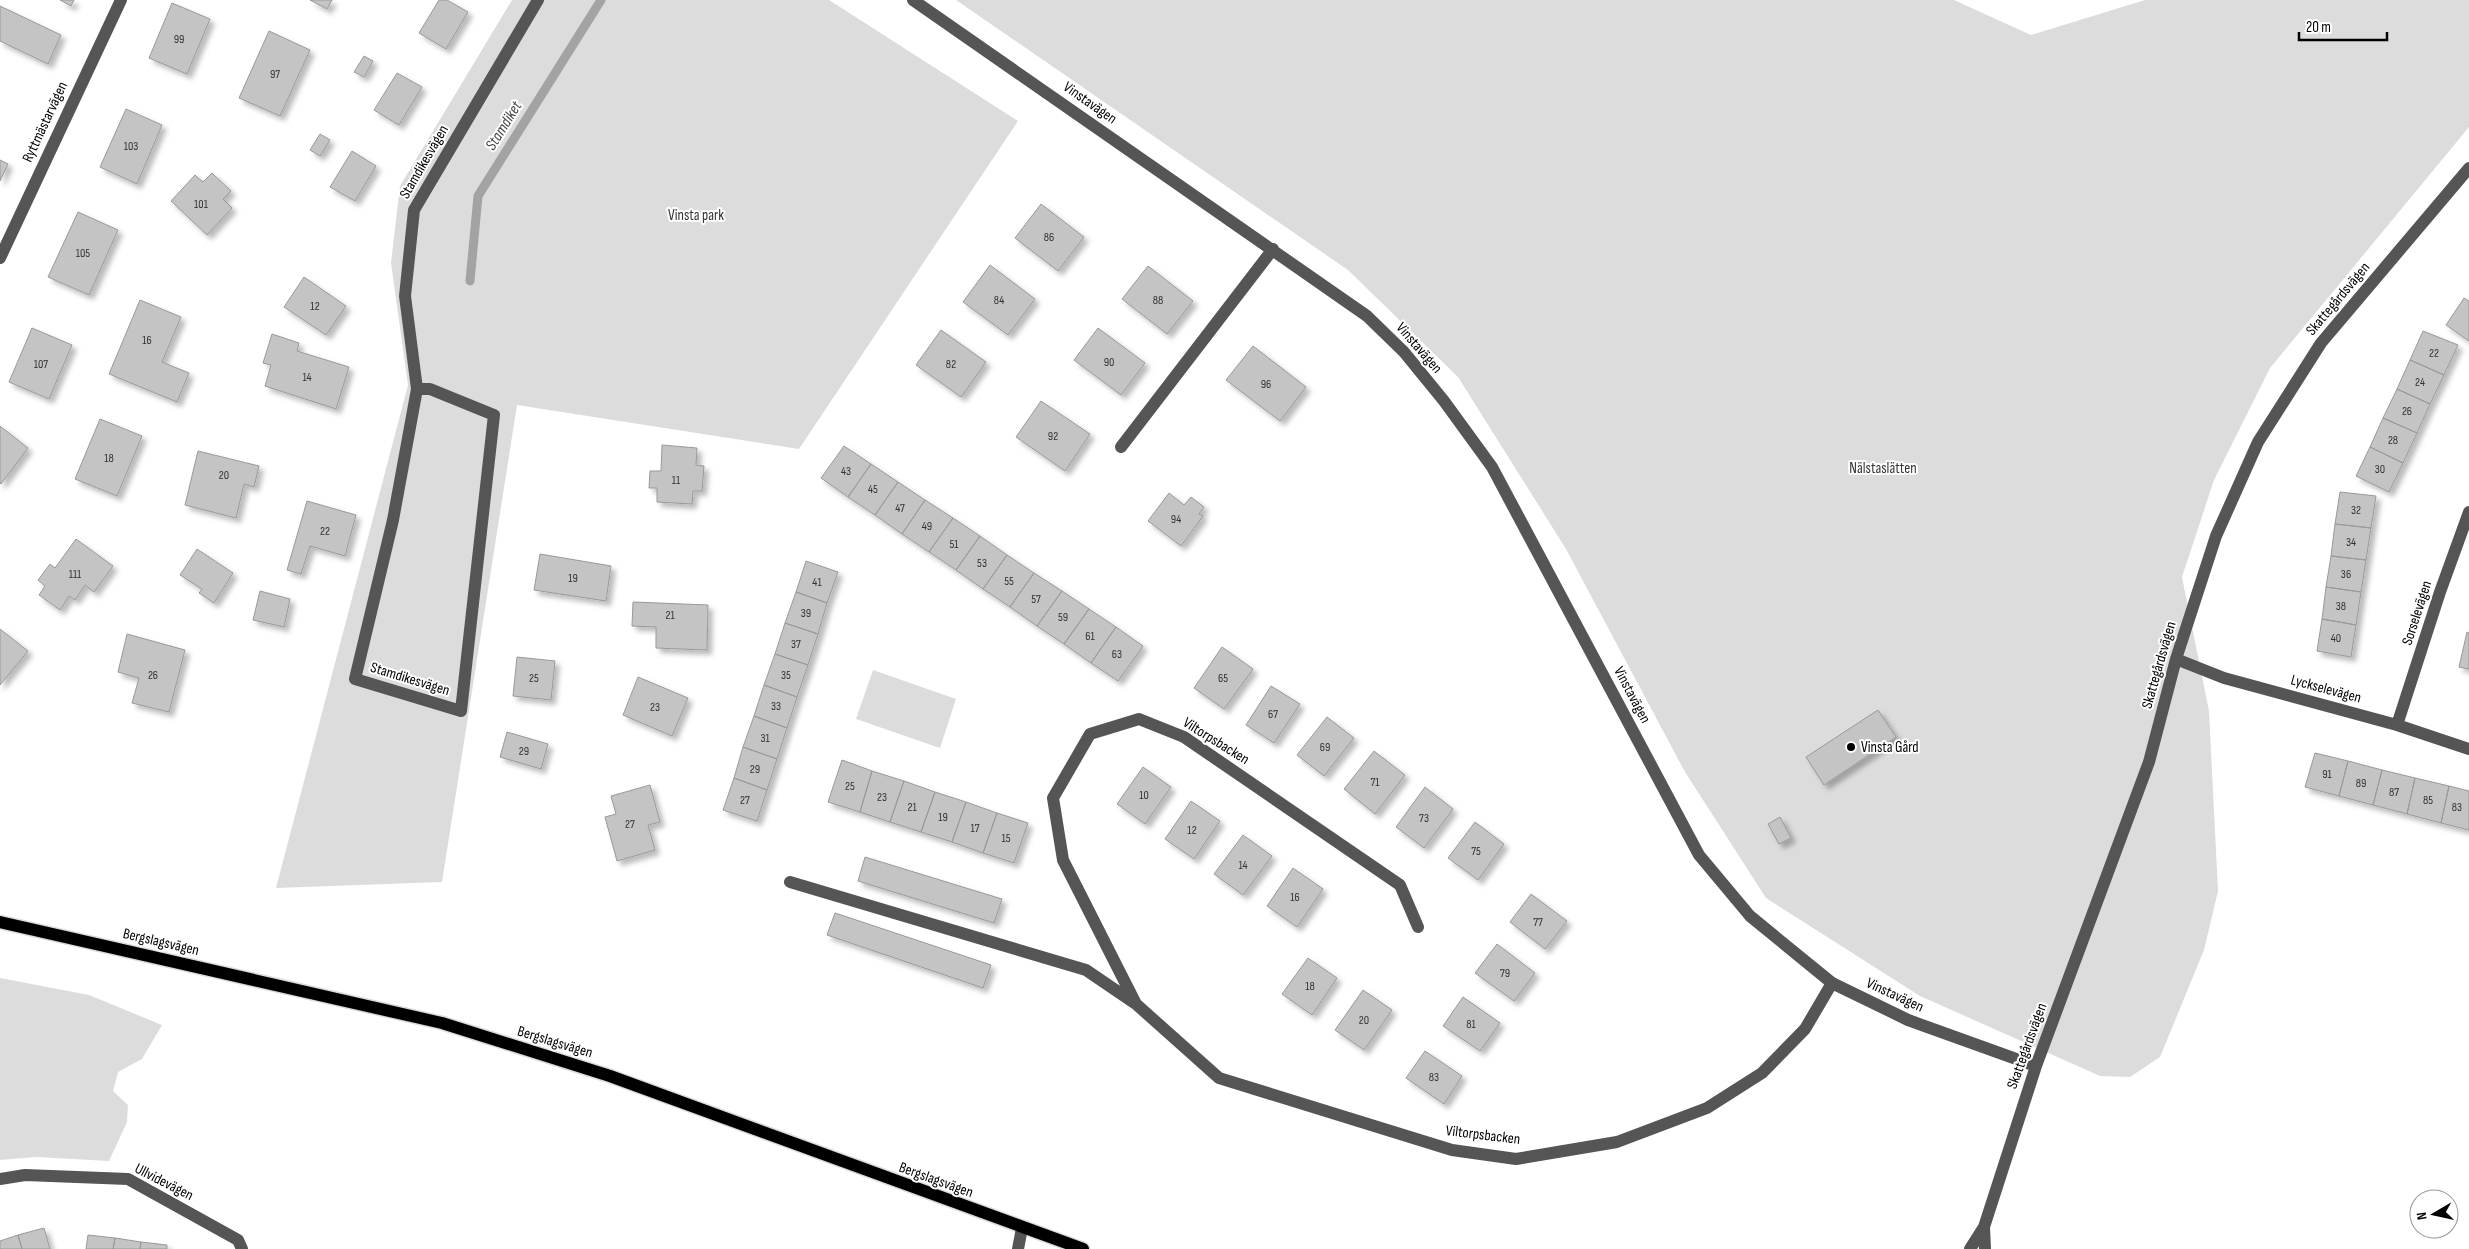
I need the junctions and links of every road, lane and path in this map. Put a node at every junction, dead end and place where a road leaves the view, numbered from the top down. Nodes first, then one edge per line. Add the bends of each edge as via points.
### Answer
1 (121, 0) edge
2 (538, 0) edge
3 (913, 0) edge
4 (2469, 168) edge
5 (1273, 250) junction
6 (0, 258) edge
7 (416, 389) junction
8 (1122, 448) dead end
9 (2469, 512) edge
10 (2176, 660) junction
11 (2397, 725) junction
12 (2469, 749) edge
13 (790, 882) dead end
14 (0, 922) edge
15 (1418, 927) dead end
16 (1832, 983) junction
17 (1136, 1004) junction
18 (2036, 1066) junction
19 (0, 1179) edge
20 (1984, 1227) junction
21 (1022, 1228) junction
22 (242, 1249) edge
23 (1018, 1249) edge
24 (1083, 1249) edge
25 (1970, 1249) edge
26 (1985, 1249) edge

1 - 6 street, Ryttmästarvägen
2 - 7 street, Stamdikesvägen via 414,210 405,296
3 - 5 street, Vinstavägen
4 - 10 street, Skattegårdsvägen via 2321,343 2258,442 2216,536
5 - 8 street
5 - 16 street, Vinstavägen via 1367,316 1404,352 1444,401 1492,467 1699,856 1750,916
7 - 7 street, Stamdikesvägen via 393,520 355,679 461,711 494,415 430,389
9 - 11 street, Sorselevägen
10 - 11 street, Lyckselevägen via 2224,678
10 - 18 street, Skattegårdsvägen via 2149,762
11 - 12 street, Lyckselevägen
13 - 17 street, Viltorpsbacken via 1086,970
14 - 21 main road, Bergslagsvägen via 442,1023 610,1076
15 - 17 street, Viltorpsbacken via 1400,885 1184,736 1139,719 1090,734 1053,798 1063,860
16 - 17 street, Viltorpsbacken via 1805,1029 1762,1073 1707,1108 1617,1142 1516,1159 1452,1150 1219,1078
16 - 18 street, Vinstavägen via 1908,1020
18 - 20 street, Skattegårdsvägen
19 - 22 street, Ullvidevägen via 24,1175 128,1179 238,1240
20 - 25 street, Skattegårdsvägen
20 - 26 street, Skattegårdsvägen
21 - 23 street
21 - 24 main road, Bergslagsvägen

